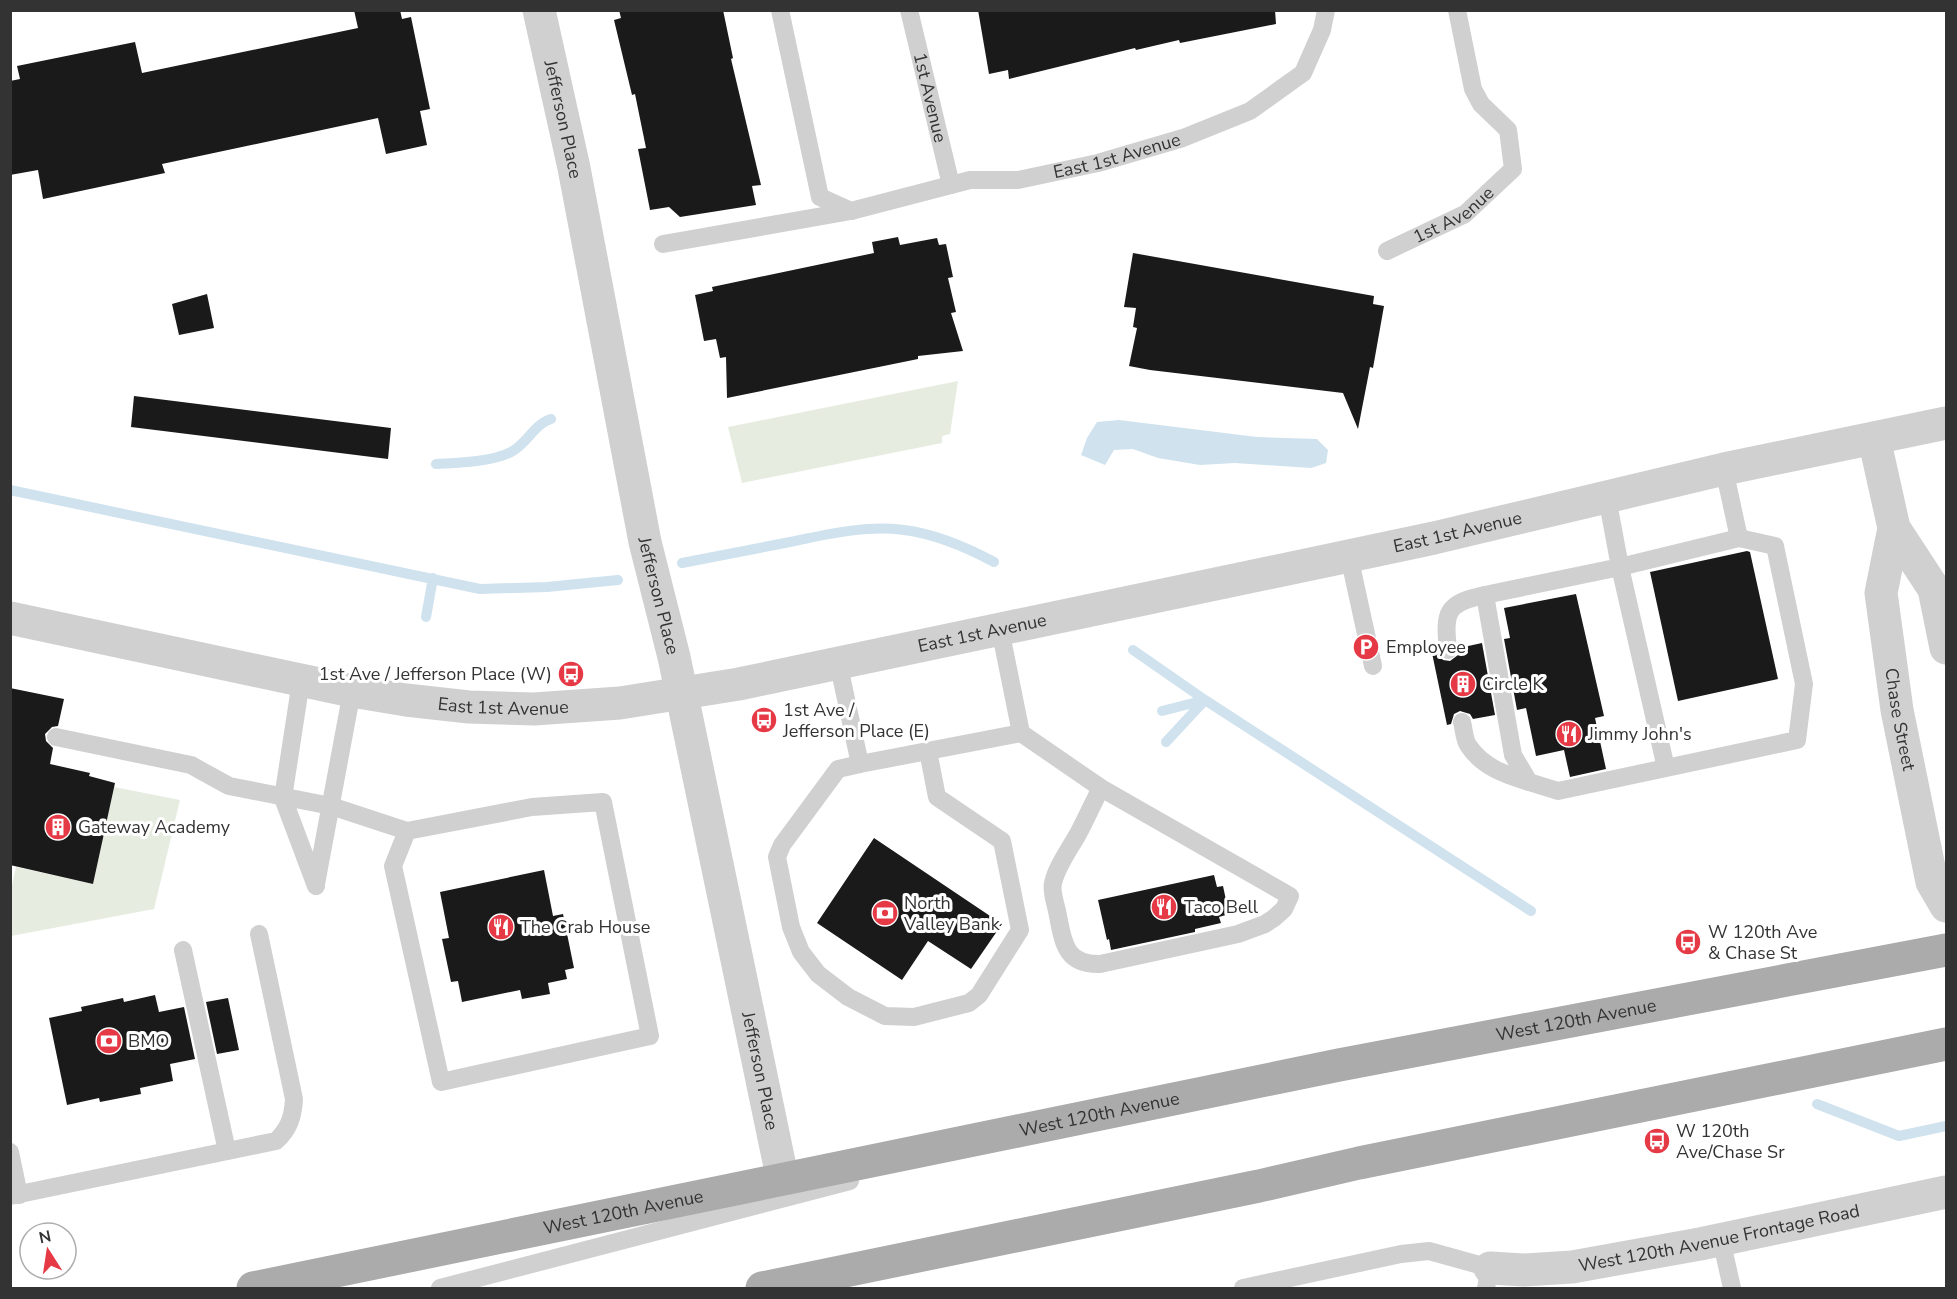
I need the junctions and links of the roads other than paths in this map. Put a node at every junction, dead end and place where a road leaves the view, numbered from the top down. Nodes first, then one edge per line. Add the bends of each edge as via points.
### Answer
1 (539, 10) edge
2 (780, 10) edge
3 (909, 10) edge
4 (1326, 10) edge
5 (1457, 10) edge
6 (951, 185) junction
7 (851, 211) junction
8 (663, 244) dead end
9 (1388, 251) dead end
10 (1947, 423) edge
11 (1874, 438) junction
12 (1724, 469) junction
13 (1607, 497) junction
14 (1894, 528) junction
15 (1739, 538) junction
16 (1349, 556) junction
17 (1620, 567) junction
18 (1485, 595) junction
19 (10, 618) edge
20 (1000, 629) junction
21 (1947, 648) edge
22 (1448, 650) dead end
23 (838, 662) junction
24 (1373, 666) dead end
25 (301, 681) junction
26 (352, 692) junction
27 (682, 693) junction
28 (1462, 722) dead end
29 (1021, 733) junction
30 (56, 737) dead end
31 (928, 751) junction
32 (860, 764) junction
33 (1666, 768) junction
34 (1529, 782) junction
35 (1101, 788) junction
36 (283, 798) junction
37 (331, 806) junction
38 (407, 831) junction
39 (1947, 906) edge
40 (259, 934) dead end
41 (183, 950) dead end
42 (1947, 950) edge
43 (1947, 1044) edge
44 (1101, 1115) junction
45 (228, 1151) junction
46 (10, 1152) edge
47 (783, 1181) junction
48 (1947, 1192) edge
49 (15, 1195) edge
50 (1721, 1239) junction
51 (1488, 1278) edge
52 (253, 1288) edge
53 (440, 1288) edge
54 (762, 1288) edge
55 (1243, 1288) edge
56 (1732, 1288) edge

1 - 27 street, Jefferson Place via 574,168 645,542
2 - 7 lane via 820,197
3 - 6 lane, 1st Avenue
4 - 6 lane, East 1st Avenue via 1322,30 1303,73 1250,111 1183,138 1098,163 1018,180 970,180
5 - 9 lane, 1st Avenue via 1473,89 1481,104 1508,130 1513,169 1466,214
6 - 7 lane, East 1st Avenue
7 - 8 lane, East 1st Avenue
10 - 11 street, East 1st Avenue
11 - 12 street, East 1st Avenue
11 - 14 street, Chase Street
12 - 13 street, East 1st Avenue
12 - 15 lane
13 - 16 street, East 1st Avenue
13 - 17 lane
14 - 21 street, Chase Street via 1934,589
14 - 39 street, Chase Street via 1881,593 1897,710 1932,882
15 - 17 lane
15 - 33 lane via 1775,546 1804,684 1797,740
16 - 20 street, East 1st Avenue
16 - 24 lane
17 - 18 lane
17 - 33 lane
18 - 22 lane via 1462,599 1451,610 1446,627
18 - 34 lane via 1513,755
19 - 25 street, East 1st Avenue
20 - 23 street, East 1st Avenue
20 - 29 lane
23 - 27 street, East 1st Avenue
23 - 32 lane
25 - 26 street, East 1st Avenue
25 - 36 lane
26 - 27 street, East 1st Avenue via 470,707 534,709 620,704
26 - 37 lane
27 - 47 street, Jefferson Place
28 - 34 lane via 1467,744 1484,763 1503,775
29 - 31 lane
29 - 35 lane
30 - 36 lane via 191,765 229,786
31 - 32 lane
31 - 32 lane via 937,797 1002,841 1020,930 979,995 969,1003 914,1017 885,1016 848,997 818,974 801,952 791,927 777,857 782,845 838,769
33 - 34 lane via 1558,791
35 - 35 lane via 1290,896 1284,909 1265,924 1238,934 1100,964 1073,957 1063,941 1052,886
36 - 37 lane
36 - 37 lane via 316,886
37 - 38 lane
38 - 38 lane via 532,807 603,802 650,1036 441,1082 393,866
40 - 45 lane via 294,1114 286,1132 276,1141
41 - 45 lane
42 - 44 main road, West 120th Avenue via 1338,1065
43 - 54 main road
44 - 47 main road, West 120th Avenue
44 - 53 lane
45 - 49 lane
46 - 49 lane
47 - 52 main road, West 120th Avenue
48 - 50 street, West 120th Avenue Frontage Road
50 - 51 street, West 120th Avenue Frontage Road via 1572,1267 1524,1270
50 - 56 lane
51 - 55 lane via 1429,1251

